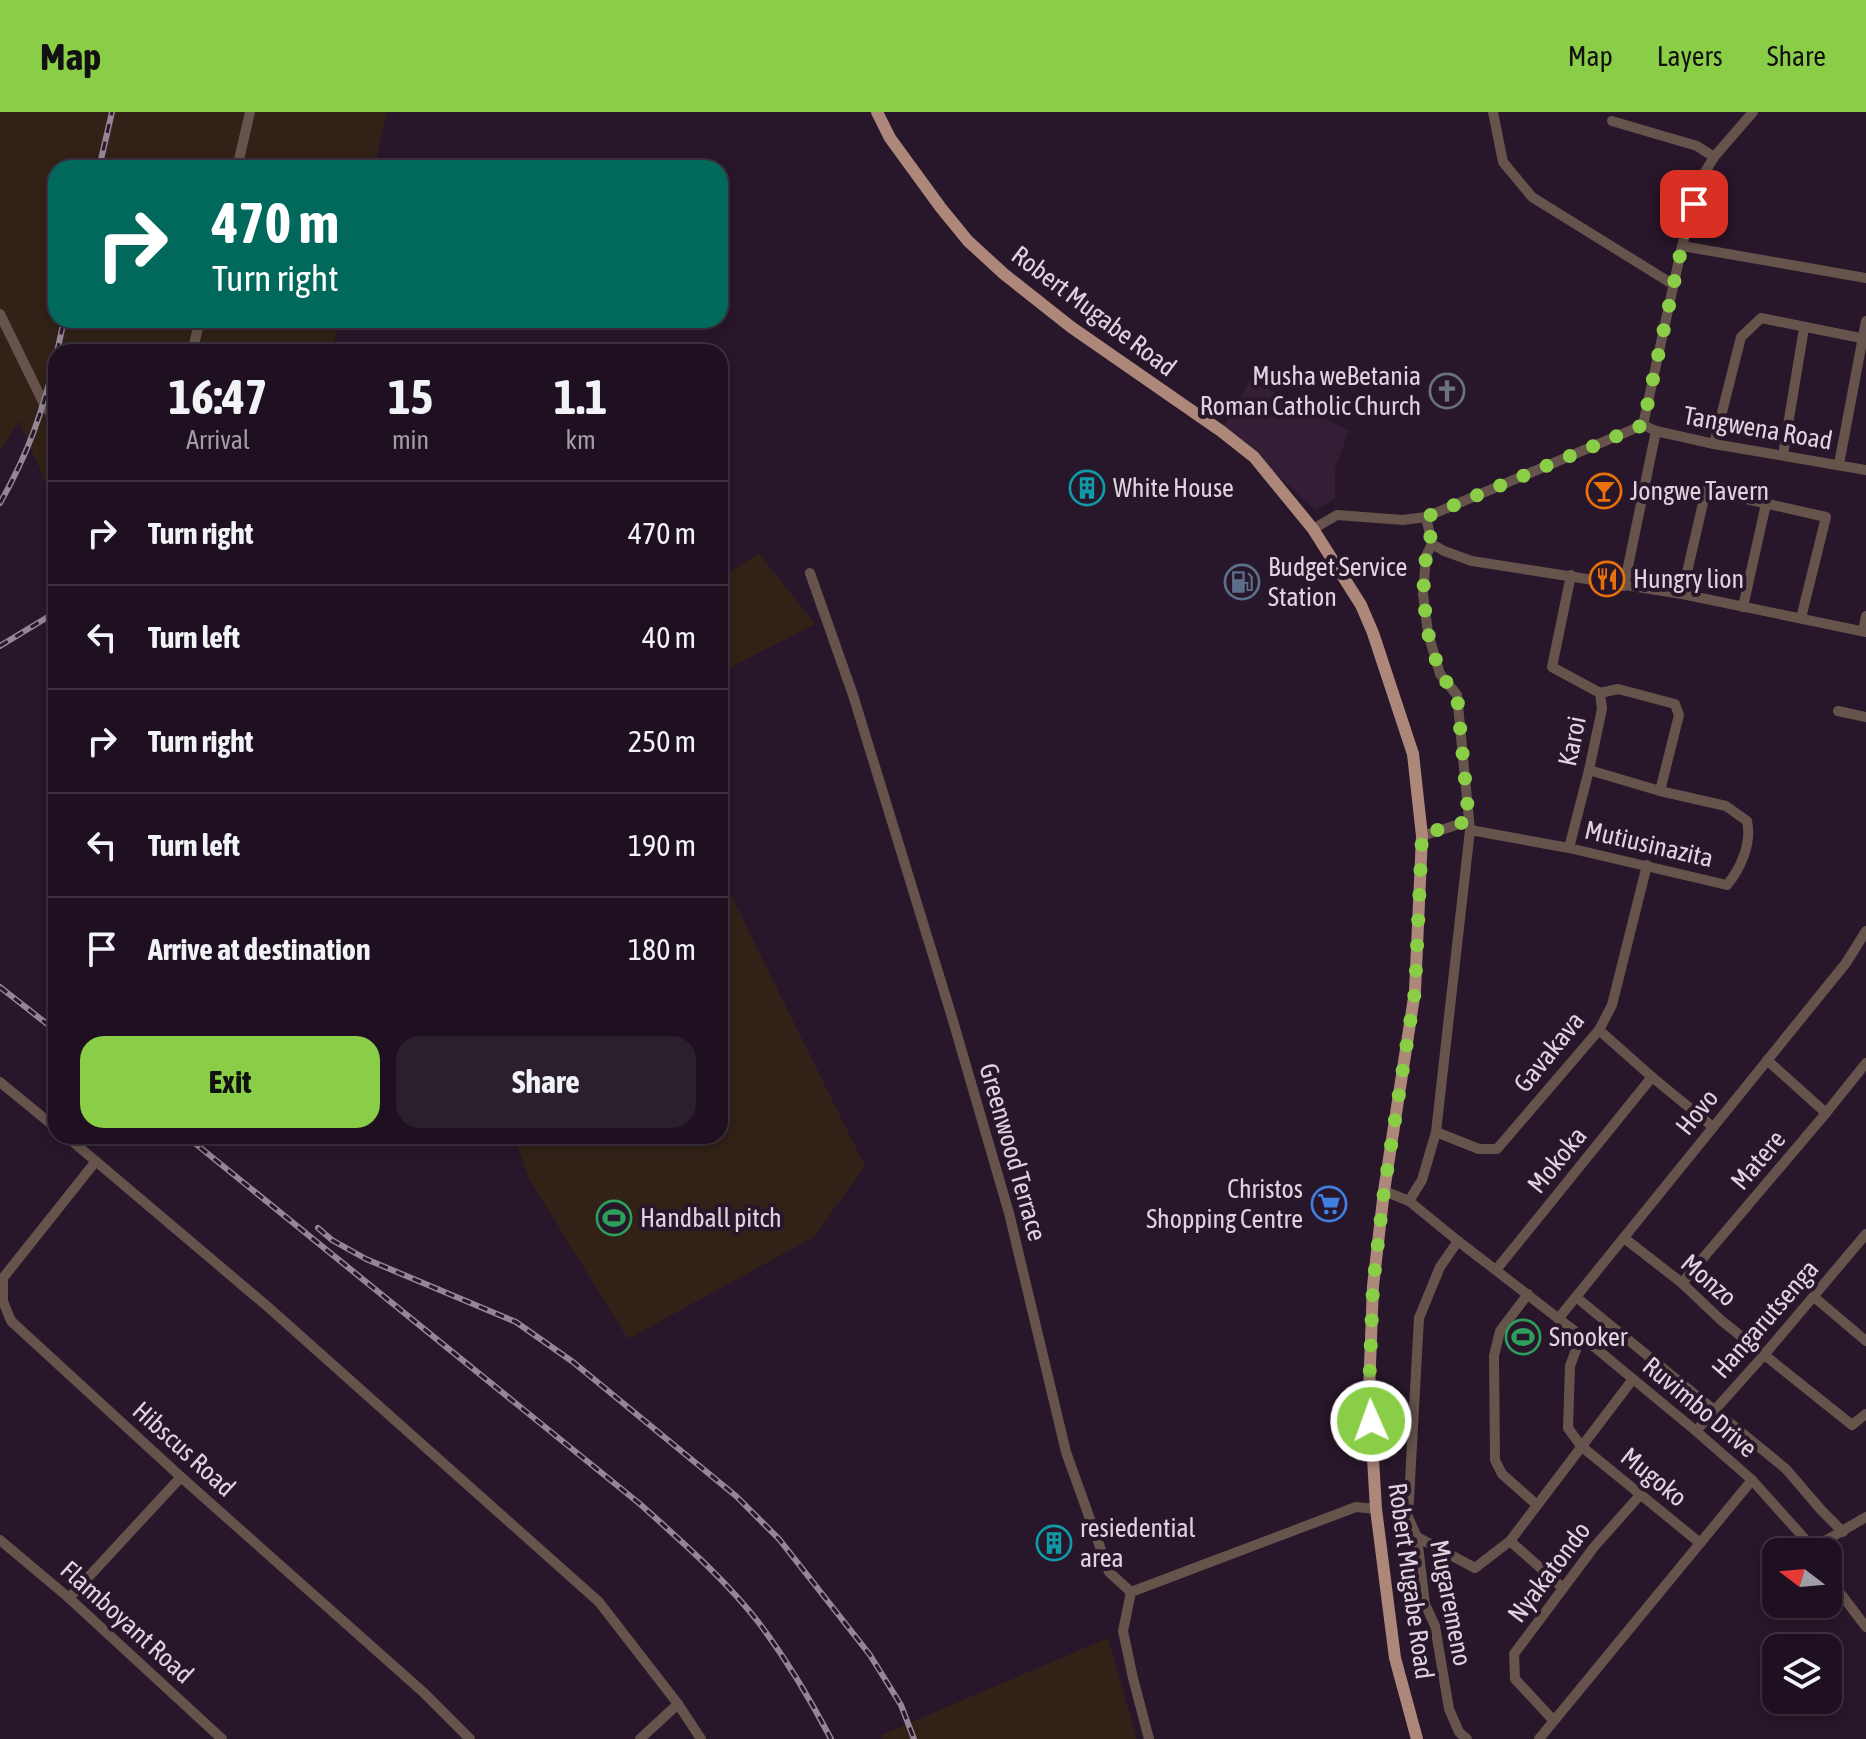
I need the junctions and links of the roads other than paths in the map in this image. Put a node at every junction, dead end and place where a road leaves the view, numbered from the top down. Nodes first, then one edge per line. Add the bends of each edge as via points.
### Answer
1 (250, 112) edge
2 (877, 112) edge
3 (1493, 112) edge
4 (1753, 112) edge
5 (1612, 121) dead end
6 (1714, 157) junction
7 (239, 160) edge
8 (1682, 246) junction
9 (1866, 278) edge
10 (1674, 285) junction
11 (0, 314) edge
12 (1866, 321) edge
13 (1804, 328) junction
14 (1864, 338) edge
15 (48, 410) edge
16 (1643, 425) junction
17 (1656, 431) junction
18 (1714, 444) junction
19 (1783, 455) junction
20 (1839, 464) junction
21 (1866, 470) edge
22 (1766, 504) junction
23 (1426, 517) junction
24 (1313, 529) junction
25 (1432, 544) junction
26 (810, 573) dead end
27 (1571, 575) junction
28 (1624, 586) junction
29 (1682, 594) junction
30 (1743, 607) junction
31 (1866, 616) edge
32 (1801, 618) junction
33 (1864, 631) edge
34 (1600, 693) junction
35 (1838, 711) dead end
36 (1866, 717) edge
37 (1589, 770) junction
38 (1660, 791) junction
39 (1469, 825) junction
40 (1422, 836) junction
41 (1569, 848) junction
42 (1647, 865) junction
43 (1866, 931) edge
44 (1599, 1030) junction
45 (1767, 1060) junction
46 (1866, 1063) edge
47 (1652, 1077) junction
48 (0, 1082) edge
49 (1826, 1113) junction
50 (48, 1121) edge
51 (1713, 1127) junction
52 (1436, 1132) junction
53 (76, 1144) edge
54 (96, 1161) junction
55 (1384, 1191) junction
56 (1409, 1201) junction
57 (1865, 1237) edge
58 (1624, 1238) junction
59 (1458, 1241) junction
60 (1496, 1270) junction
61 (1682, 1283) junction
62 (1528, 1294) junction
63 (1576, 1297) junction
64 (1814, 1297) junction
65 (1558, 1319) junction
66 (1581, 1336) junction
67 (1866, 1341) edge
68 (1764, 1355) junction
69 (1633, 1379) junction
70 (1714, 1410) junction
71 (1866, 1414) edge
72 (1696, 1431) junction
73 (1581, 1446) junction
74 (181, 1477) junction
75 (1752, 1480) junction
76 (1641, 1494) junction
77 (1537, 1505) junction
78 (1376, 1509) junction
79 (1866, 1517) edge
80 (1843, 1532) junction
81 (1417, 1537) junction
82 (1803, 1538) edge
83 (1833, 1538) edge
84 (0, 1540) edge
85 (1510, 1541) junction
86 (1700, 1543) junction
87 (1563, 1588) junction
88 (1131, 1592) junction
89 (1842, 1595) edge
90 (69, 1598) junction
91 (1866, 1627) edge
92 (678, 1704) junction
93 (1553, 1720) junction
94 (222, 1739) edge
95 (470, 1739) edge
96 (640, 1739) edge
97 (701, 1739) edge
98 (1149, 1739) edge
99 (1417, 1739) edge
100 (1467, 1739) edge
101 (1539, 1739) edge

1 - 7 street
2 - 24 main road, Robert Mugabe Road via 890,138 968,241 1071,327 1254,457
3 - 10 street via 1503,162 1532,197
4 - 6 street
5 - 6 street via 1697,146
6 - 8 street via 1699,182
8 - 9 street
8 - 10 street
10 - 16 street
11 - 15 street
12 - 14 street
13 - 14 street
13 - 18 street via 1761,318 1741,337
13 - 19 street
14 - 20 street
16 - 17 street, Tangwena Road
16 - 23 street
17 - 18 street, Tangwena Road
17 - 28 street
18 - 19 street, Tangwena Road
19 - 20 street, Tangwena Road
20 - 21 street, Tangwena Road
22 - 29 street via 1706,490
22 - 30 street
22 - 32 street via 1826,517
23 - 24 street via 1337,515
23 - 25 street
24 - 40 main road, Robert Mugabe Road via 1373,633 1413,754
25 - 27 street via 1472,561
25 - 39 street via 1423,594 1428,633 1440,674 1457,695
26 - 88 street, Greenwood Terrace via 951,1014 1004,1197 1066,1452 1109,1572
27 - 28 street
27 - 34 street, Karoi via 1552,667
28 - 29 street
29 - 30 street
30 - 32 street
31 - 33 street
32 - 33 street
34 - 37 street, Karoi via 1602,709
34 - 38 street via 1618,689 1675,704 1679,715
35 - 36 street
37 - 38 street, Mutiusinazita
37 - 41 street, Karoi
38 - 42 street, Mutiusinazita via 1726,806 1747,821 1749,832 1739,870 1727,885
39 - 40 street
39 - 41 street, Mutiusinazita
39 - 52 street
40 - 55 main road, Robert Mugabe Road via 1415,991
41 - 42 street, Mutiusinazita
42 - 44 street, Gavakava via 1612,1005
43 - 45 street, Hovo
44 - 47 street
44 - 52 street, Gavakava via 1497,1149 1479,1149
45 - 49 street
45 - 51 street, Hovo
46 - 49 street, Matere
47 - 51 street
47 - 60 street, Mokoka
48 - 50 street
49 - 61 street, Matere
51 - 58 street, Hovo
52 - 56 street via 1422,1180
53 - 54 street
54 - 74 street, Hibscus Road via 3,1278 3,1301 11,1321
54 - 92 street via 599,1602
55 - 56 street, Ruvimbo Drive
55 - 78 main road, Robert Mugabe Road via 1369,1391
56 - 59 street, Ruvimbo Drive
57 - 64 street, Hangarutsenga
58 - 61 street, Monzo
58 - 63 street, Hovo
59 - 60 street, Ruvimbo Drive
59 - 81 street, Mugaremeno via 1440,1267 1419,1318 1408,1517
60 - 62 street, Ruvimbo Drive
61 - 68 street, Monzo
62 - 65 street, Ruvimbo Drive
62 - 77 street via 1500,1331 1494,1356 1495,1460 1502,1474
63 - 65 street, Hovo
63 - 70 street
64 - 67 street
64 - 68 street, Hangarutsenga
65 - 66 street, Ruvimbo Drive
66 - 69 street, Ruvimbo Drive
66 - 73 street via 1570,1366 1568,1428
68 - 70 street, Hangarutsenga
68 - 71 street, Monzo via 1852,1425
69 - 72 street, Ruvimbo Drive
69 - 73 street
70 - 72 street, Hangarutsenga
70 - 80 street via 1786,1469
72 - 75 street, Ruvimbo Drive
73 - 76 street, Mugoko
73 - 77 street
74 - 90 street
74 - 95 street, Hibscus Road
75 - 82 street, Ruvimbo Drive
75 - 86 street
76 - 86 street, Mugoko
76 - 87 street, Nyakatondo
77 - 85 street
78 - 88 street via 1356,1507
78 - 99 main road, Robert Mugabe Road via 1395,1658
79 - 80 street, Ruvimbo Drive
80 - 83 street, Ruvimbo Drive
81 - 85 street via 1475,1568
81 - 100 street, Mugaremeno via 1425,1604 1435,1626 1449,1709
84 - 90 street, Flamboyant Road
85 - 87 street
86 - 93 street
87 - 93 street, Nyakatondo via 1514,1654 1515,1679
88 - 98 street via 1123,1631
89 - 91 street
90 - 94 street, Flamboyant Road
92 - 96 street
92 - 97 street
93 - 101 street

